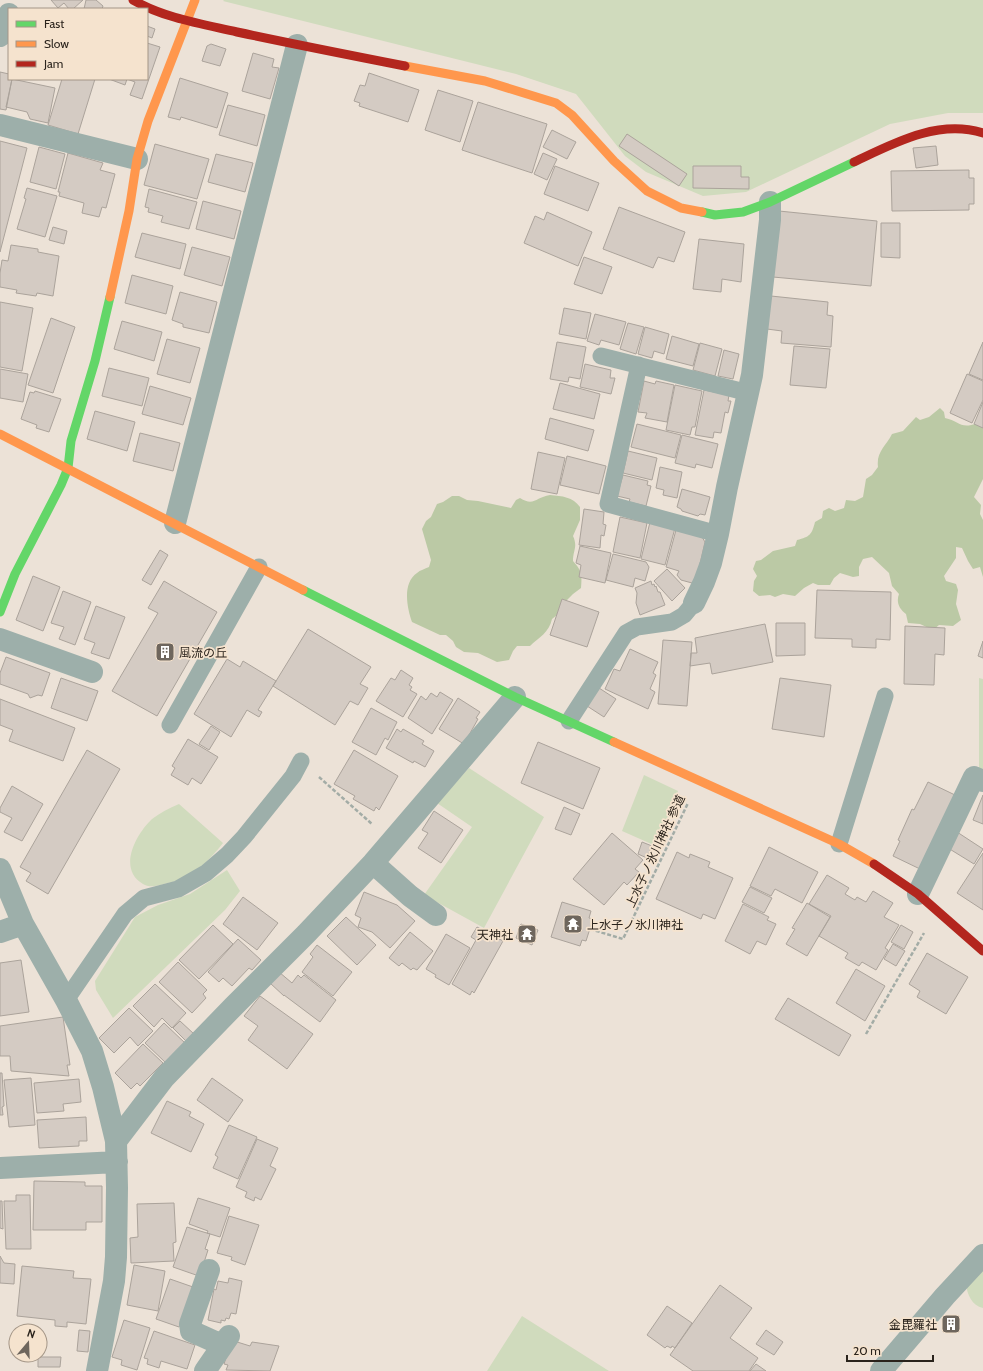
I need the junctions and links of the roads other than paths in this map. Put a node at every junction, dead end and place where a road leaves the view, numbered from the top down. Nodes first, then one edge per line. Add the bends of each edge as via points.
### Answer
1 (133, 0) edge
2 (195, 0) edge
3 (8, 16) edge
4 (188, 21) junction
5 (0, 36) edge
6 (298, 45) junction
7 (0, 125) edge
8 (983, 133) edge
9 (137, 159) junction
10 (770, 202) junction
11 (601, 356) dead end
12 (639, 365) junction
13 (748, 393) junction
14 (0, 434) edge
15 (68, 468) junction
16 (175, 523) junction
17 (718, 534) junction
18 (259, 567) junction
19 (694, 603) joint
20 (0, 612) edge
21 (0, 639) edge
22 (92, 672) dead end
23 (885, 696) dead end
24 (515, 697) junction
25 (569, 721) junction
26 (170, 725) dead end
27 (301, 760) road end
28 (983, 781) edge
29 (839, 844) junction
30 (373, 863) junction
31 (0, 869) edge
32 (918, 894) junction
33 (436, 916) dead end
34 (23, 924) junction
35 (0, 932) edge
36 (982, 946) edge
37 (66, 1000) junction
38 (117, 1151) junction
39 (0, 1168) edge
40 (983, 1255) edge
41 (209, 1270) dead end
42 (97, 1371) edge
43 (205, 1371) edge
44 (881, 1371) edge

1 - 4 street via 145,7
2 - 4 street
3 - 5 street
4 - 6 street
4 - 9 street via 148,121
6 - 10 street via 485,81 556,103 572,114 614,161 647,191 681,208 714,215 743,212
6 - 16 street
7 - 9 street
8 - 10 street via 974,130 935,130 898,141
9 - 15 street via 129,210 99,346 71,441
10 - 13 street via 770,220
11 - 12 lane
12 - 13 lane
12 - 17 lane via 608,504
13 - 17 street
14 - 15 street
15 - 16 street
15 - 20 street via 15,574
16 - 18 street
17 - 19 street via 711,563
18 - 24 street
18 - 26 lane
19 - 25 lane via 684,615 672,622 637,627 626,633
21 - 22 street
23 - 29 lane
24 - 25 street
24 - 30 street
25 - 29 street
27 - 37 lane via 293,776 244,838 227,855 206,873 178,889 144,898 125,914
28 - 32 street via 974,777
29 - 32 street via 878,866
30 - 33 street
30 - 38 street via 164,1078
31 - 34 street
32 - 36 street
34 - 35 street
34 - 37 street
37 - 38 street via 92,1051
38 - 39 street
38 - 42 street via 114,1281
40 - 44 street
41 - 43 street via 190,1324 191,1331 226,1340

